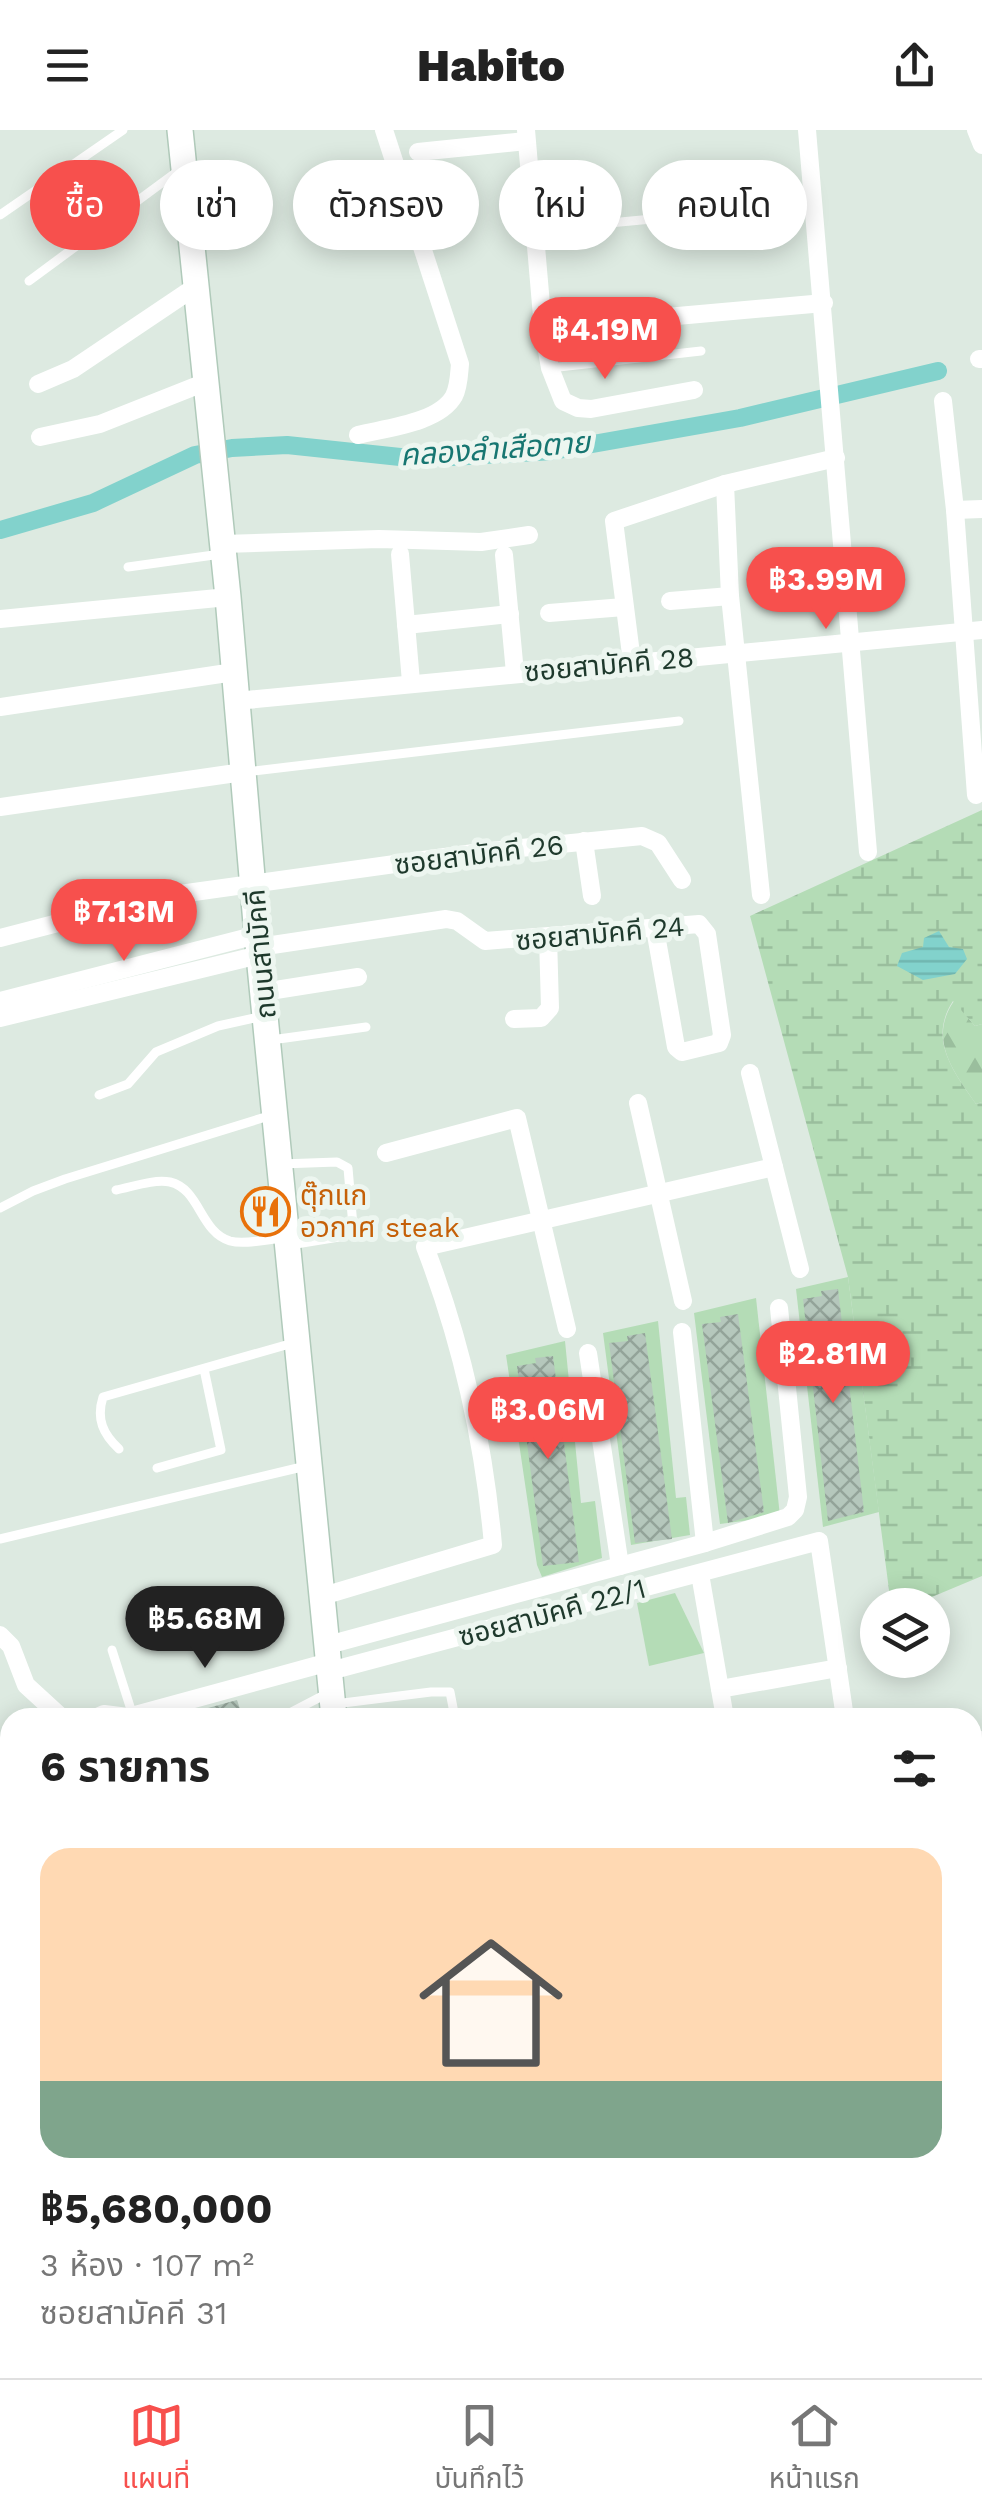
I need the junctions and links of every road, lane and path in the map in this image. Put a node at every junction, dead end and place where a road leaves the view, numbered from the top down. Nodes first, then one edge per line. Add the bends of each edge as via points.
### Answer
1 (123, 130) edge
2 (180, 130) edge
3 (384, 130) edge
4 (807, 130) edge
5 (976, 130) edge
6 (526, 135) edge
7 (982, 146) edge
8 (418, 152) dead end
9 (183, 160) edge
10 (528, 160) edge
11 (160, 184) edge
12 (813, 204) junction
13 (0, 215) edge
14 (622, 222) edge
15 (191, 250) edge
16 (536, 250) edge
17 (29, 282) dead end
18 (194, 287) junction
19 (824, 303) junction
20 (543, 328) junction
21 (701, 351) dead end
22 (550, 368) junction
23 (206, 382) junction
24 (38, 384) dead end
25 (694, 390) dead end
26 (943, 401) dead end
27 (358, 436) dead end
28 (40, 438) dead end
29 (836, 458) junction
30 (726, 484) junction
31 (982, 509) edge
32 (955, 510) junction
33 (529, 535) dead end
34 (223, 548) junction
35 (400, 554) dead end
36 (504, 555) dead end
37 (128, 566) dead end
38 (730, 596) junction
39 (228, 597) junction
40 (670, 601) dead end
41 (624, 607) junction
42 (549, 613) dead end
43 (510, 614) junction
44 (0, 618) edge
45 (406, 626) junction
46 (973, 630) edge
47 (850, 642) junction
48 (735, 652) junction
49 (632, 662) junction
50 (234, 672) junction
51 (515, 673) junction
52 (411, 682) junction
53 (236, 701) junction
54 (0, 707) edge
55 (679, 721) dead end
56 (243, 772) junction
57 (976, 795) dead end
58 (0, 807) edge
59 (584, 841) junction
60 (868, 852) dead end
61 (682, 880) dead end
62 (254, 886) junction
63 (761, 895) dead end
64 (592, 896) dead end
65 (655, 929) junction
66 (548, 937) junction
67 (0, 938) edge
68 (258, 946) junction
69 (358, 977) dead end
70 (0, 1001) edge
71 (266, 1016) junction
72 (0, 1018) edge
73 (514, 1019) dead end
74 (366, 1027) dead end
75 (750, 1073) dead end
76 (98, 1096) dead end
77 (638, 1103) dead end
78 (274, 1114) junction
79 (386, 1153) dead end
80 (279, 1164) junction
81 (774, 1166) junction
82 (116, 1190) dead end
83 (659, 1193) junction
84 (0, 1208) edge
85 (542, 1220) junction
86 (287, 1242) junction
87 (800, 1269) dead end
88 (683, 1302) dead end
89 (780, 1308) dead end
90 (567, 1329) dead end
91 (682, 1332) dead end
92 (296, 1343) junction
93 (588, 1352) dead end
94 (204, 1369) junction
95 (119, 1449) dead end
96 (309, 1466) junction
97 (157, 1468) dead end
98 (0, 1539) edge
99 (705, 1543) junction
100 (620, 1566) junction
101 (700, 1574) junction
102 (323, 1596) junction
103 (0, 1635) edge
104 (112, 1650) dead end
105 (838, 1668) junction
106 (331, 1682) edge
107 (720, 1689) junction
108 (51, 1708) edge
109 (130, 1708) edge
110 (179, 1708) edge
111 (294, 1708) edge
112 (454, 1708) edge
113 (723, 1708) edge
114 (844, 1708) edge

1 - 13 lane
2 - 9 main road, ถนนสามัคคี
3 - 27 street via 460,364 448,405
4 - 12 street
5 - 7 street
6 - 8 street
6 - 10 street
11 - 17 lane
12 - 14 lane
12 - 19 street
15 - 18 main road, ถนนสามัคคี
16 - 20 street
18 - 23 main road, ถนนสามัคคี
18 - 24 street via 73,369
19 - 20 street
19 - 29 street
20 - 22 street
21 - 22 lane
22 - 25 street via 563,401 578,408
23 - 28 street via 100,424
23 - 34 main road, ถนนสามัคคี
26 - 32 street
29 - 30 street
29 - 47 street
30 - 38 street
30 - 41 street via 614,520
31 - 32 street
32 - 46 street
33 - 34 street
34 - 37 lane
34 - 39 main road, ถนนสามัคคี
35 - 45 street
36 - 43 street
38 - 40 street
38 - 48 street
39 - 44 street
39 - 50 main road, ถนนสามัคคี
41 - 42 street
41 - 49 street
43 - 45 street
43 - 51 street
45 - 52 street
46 - 47 street, ซอยสามัคคี 28
46 - 57 street
47 - 48 street, ซอยสามัคคี 28
47 - 60 street
48 - 49 street, ซอยสามัคคี 28
48 - 63 street
49 - 51 street, ซอยสามัคคี 28
50 - 53 main road, ถนนสามัคคี
50 - 54 street
51 - 52 street, ซอยสามัคคี 28
52 - 53 street, ซอยสามัคคี 28
53 - 56 main road, ถนนสามัคคี
55 - 56 lane
56 - 58 street
56 - 62 main road, ถนนสามัคคี
59 - 61 street, ซอยสามัคคี 26 via 650,838
59 - 62 street, ซอยสามัคคี 26
59 - 64 street
62 - 67 street, ซอยสามัคคี 26 via 158,897
62 - 68 main road, ถนนสามัคคี
65 - 65 street, ซอยสามัคคี 24 via 704,928 719,1043 682,1052 676,1046
65 - 66 street, ซอยสามัคคี 24
66 - 68 street, ซอยสามัคคี 24 via 485,941 446,919
66 - 73 street via 550,1008 541,1018
68 - 70 street
68 - 71 main road, ถนนสามัคคี
68 - 72 street
69 - 71 street
71 - 74 lane
71 - 76 lane via 218,1026 156,1052 128,1084
71 - 78 main road, ถนนสามัคคี
75 - 81 street
77 - 83 street
78 - 80 main road, ถนนสามัคคี
78 - 84 lane via 64,1179
79 - 85 street via 517,1118
80 - 86 main road, ถนนสามัคคี
80 - 86 lane via 337,1162 348,1168 353,1226 345,1236
81 - 83 street
81 - 87 street
82 - 86 lane via 174,1183 189,1193 217,1235 232,1242
83 - 85 street
83 - 88 street
85 - 90 street
85 - 102 street via 424,1247 446,1300 485,1462 494,1545
86 - 92 main road, ถนนสามัคคี
89 - 99 street via 794,1510
91 - 99 street
92 - 94 lane
92 - 96 main road, ถนนสามัคคี
93 - 100 street
94 - 95 lane via 103,1397 105,1436
94 - 97 lane via 221,1450
96 - 98 lane
96 - 102 main road, ถนนสามัคคี
99 - 100 street
100 - 106 street
101 - 105 street, ซอยสามัคคี 22/1 via 819,1542
101 - 106 street, ซอยสามัคคี 22/1
101 - 107 street
102 - 106 main road, ถนนสามัคคี
103 - 108 street via 26,1686
104 - 109 lane
105 - 107 street
105 - 114 street
106 - 110 street
106 - 111 lane
106 - 112 lane via 450,1692
107 - 113 street

